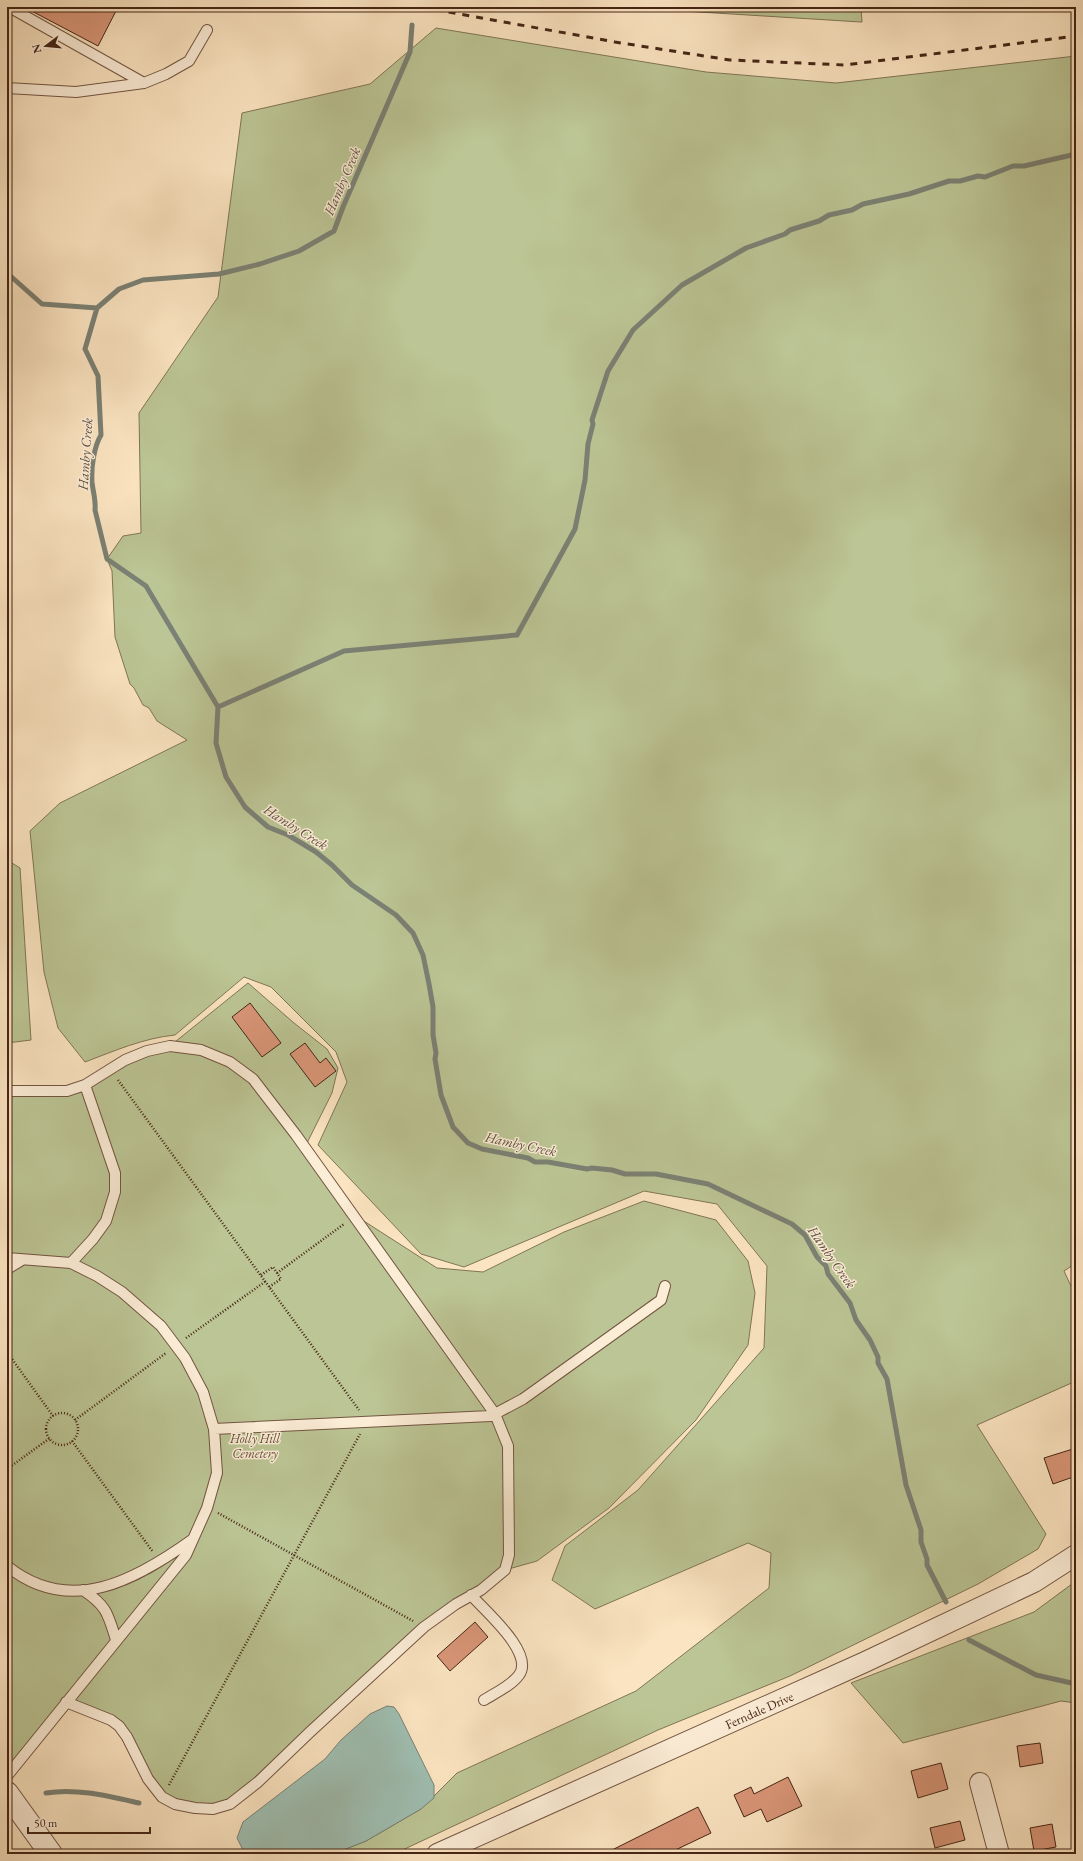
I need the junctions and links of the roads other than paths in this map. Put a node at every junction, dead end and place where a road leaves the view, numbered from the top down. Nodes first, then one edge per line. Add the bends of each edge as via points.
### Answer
1 (9, 7) edge
2 (207, 30) dead end
3 (144, 83) junction
4 (7, 88) edge
5 (85, 1085) junction
6 (7, 1091) edge
7 (7, 1258) edge
8 (22, 1260) junction
9 (71, 1264) junction
10 (7, 1269) edge
11 (665, 1286) dead end
12 (496, 1414) junction
13 (214, 1429) junction
14 (193, 1540) junction
15 (1076, 1555) edge
16 (7, 1566) edge
17 (83, 1590) junction
18 (471, 1595) junction
19 (116, 1640) junction
20 (484, 1700) dead end
21 (66, 1702) junction
22 (7, 1776) edge
23 (980, 1783) dead end
24 (7, 1793) edge
25 (51, 1854) edge
26 (437, 1854) edge
27 (999, 1854) edge

1 - 3 lane
2 - 3 lane via 189,61
3 - 4 lane via 76,92
5 - 6 lane via 67,1091
5 - 9 lane via 115,1173 114,1192 106,1221
5 - 12 lane via 110,1069 147,1051 170,1046 201,1050 230,1062 253,1079 356,1216
7 - 8 lane
8 - 9 lane
8 - 10 lane
9 - 13 lane via 122,1292 161,1326 185,1358 202,1392
11 - 12 lane via 660,1300 523,1399
12 - 13 lane
12 - 18 lane via 508,1446 509,1555 506,1570
13 - 14 lane via 217,1473 207,1508
14 - 17 lane via 148,1570 98,1588
14 - 19 lane via 186,1555
15 - 26 street, Ferndale Drive via 1034,1582 865,1662
16 - 17 lane via 42,1586 73,1592
17 - 19 lane via 106,1610
18 - 20 lane via 510,1637 519,1651 522,1664 520,1675
18 - 21 lane via 424,1627 258,1782 230,1804 213,1809 175,1804 162,1797 148,1779 119,1726 111,1720
19 - 21 lane
21 - 22 lane
23 - 27 street
24 - 25 street

